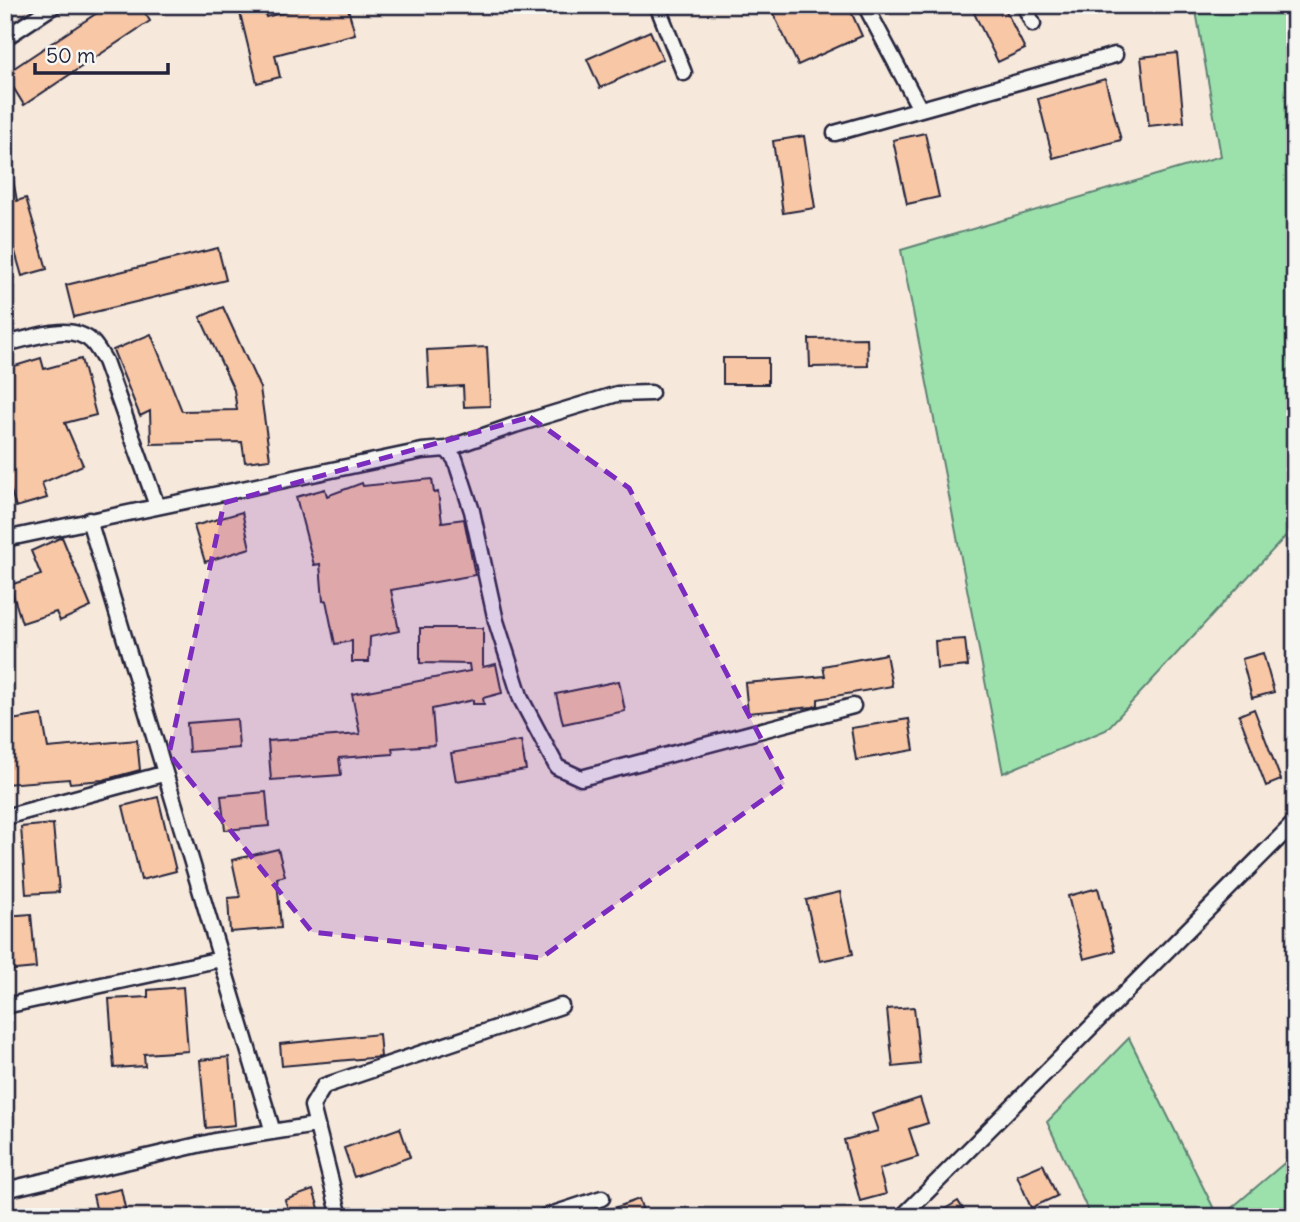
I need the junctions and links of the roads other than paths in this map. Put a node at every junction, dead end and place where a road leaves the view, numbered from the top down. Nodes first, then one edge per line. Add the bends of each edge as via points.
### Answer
1 (55, 5) edge
2 (657, 5) edge
3 (866, 5) edge
4 (1024, 5) edge
5 (1033, 24) dead end
6 (5, 38) edge
7 (1115, 55) dead end
8 (684, 73) dead end
9 (920, 109) junction
10 (835, 133) dead end
11 (5, 344) edge
12 (651, 393) dead end
13 (446, 449) junction
14 (157, 506) junction
15 (89, 520) junction
16 (5, 539) edge
17 (853, 706) dead end
18 (163, 774) junction
19 (5, 817) edge
20 (1295, 822) edge
21 (221, 959) junction
22 (5, 1006) edge
23 (561, 1006) dead end
24 (316, 1125) junction
25 (272, 1132) junction
26 (5, 1190) edge
27 (601, 1198) dead end
28 (340, 1217) edge
29 (544, 1217) edge
30 (902, 1217) edge

1 - 6 street
2 - 8 street
3 - 9 street
4 - 5 street
7 - 9 street
9 - 10 street
11 - 14 street via 55,333 77,333 92,342 104,360
12 - 13 street via 617,394
13 - 14 street
13 - 17 street via 455,459 472,512 496,621 521,699 557,768 581,778
14 - 15 street
15 - 16 street
15 - 18 street
18 - 19 street
18 - 21 street
20 - 30 street
21 - 22 street
21 - 25 street
23 - 24 street via 324,1086 312,1106
24 - 25 street
24 - 28 street
25 - 26 street
27 - 29 street

